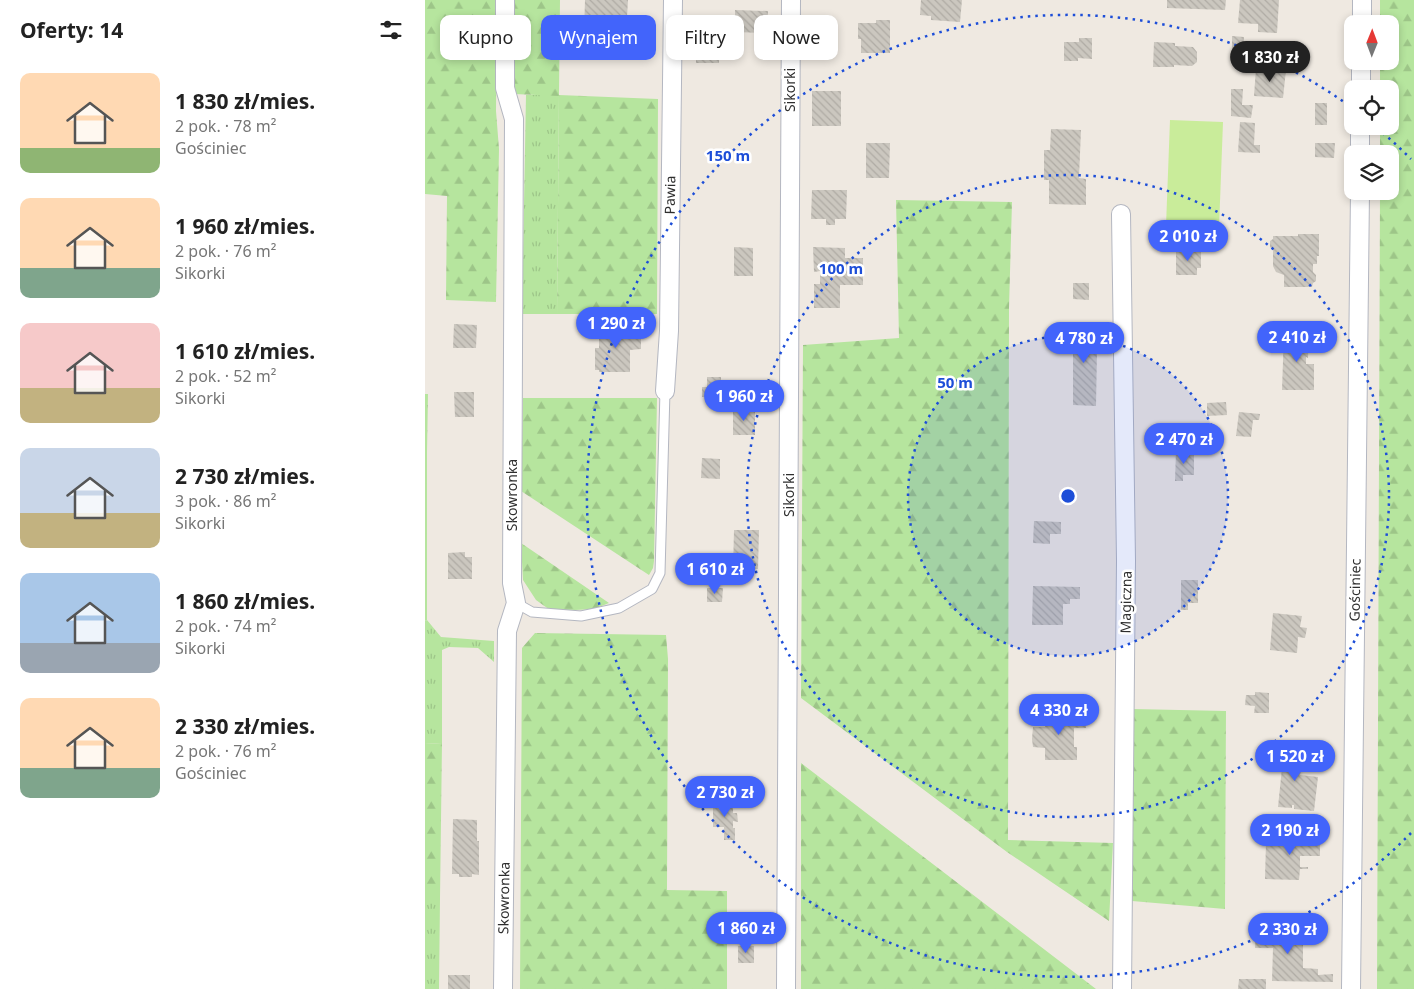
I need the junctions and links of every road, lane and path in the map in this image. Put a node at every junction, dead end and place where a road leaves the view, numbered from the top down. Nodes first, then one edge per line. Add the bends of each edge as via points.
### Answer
1 (505, 0) edge
2 (673, 0) edge
3 (791, 0) edge
4 (1362, 0) edge
5 (1362, 15) edge
6 (1359, 200) edge
7 (1121, 214) dead end
8 (665, 391) joint
9 (516, 603) junction
10 (503, 989) edge
11 (786, 989) edge
12 (1122, 989) edge
13 (1351, 989) edge

1 - 9 street, Skowronka via 505,88 514,119 512,583
2 - 8 street, Pawia via 669,321
3 - 11 street, Sikorki
4 - 5 street
6 - 13 street, Gościniec
7 - 12 street, Magiczna via 1126,561
8 - 9 lane via 660,573 652,589 619,608 581,616 531,612
9 - 10 street, Skowronka via 507,632

